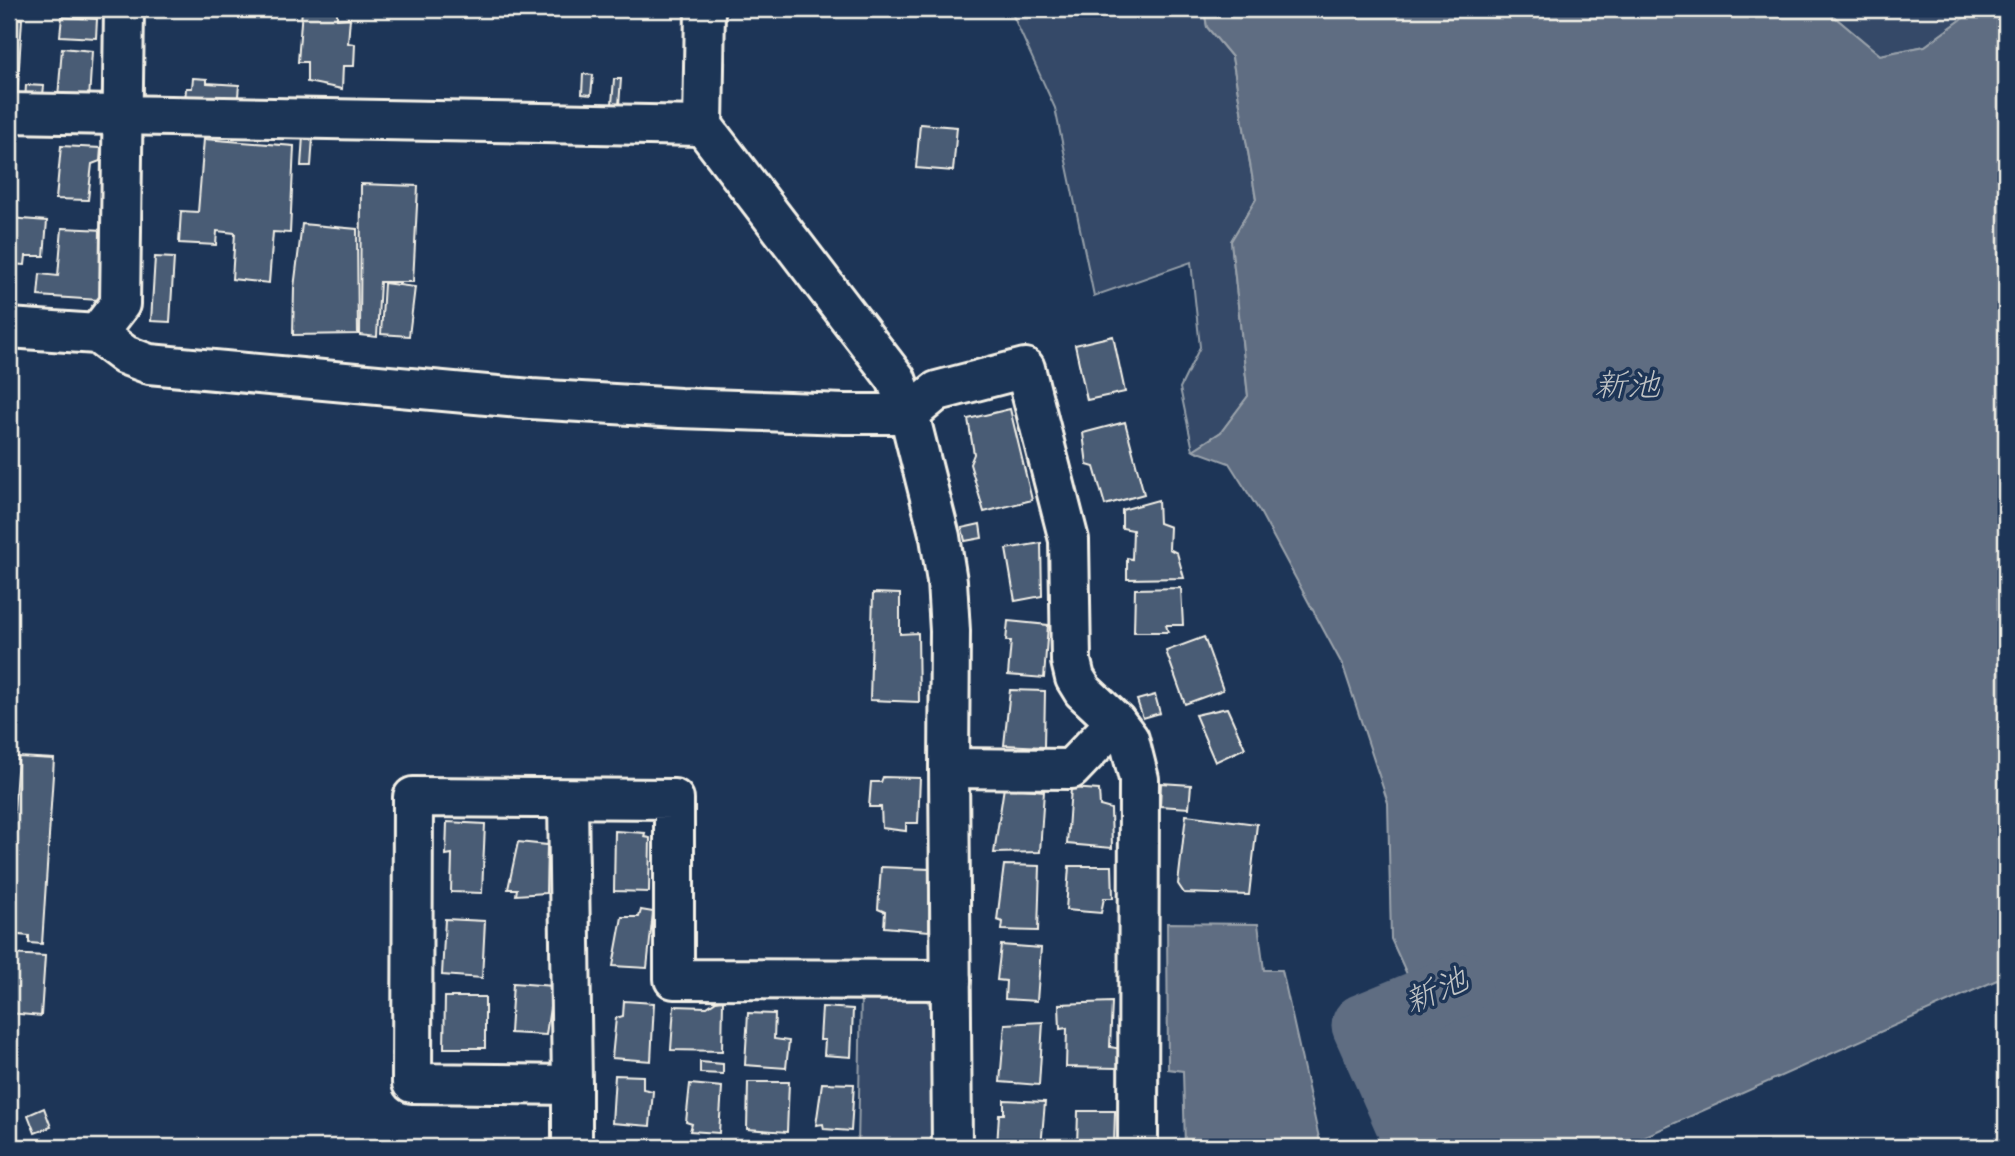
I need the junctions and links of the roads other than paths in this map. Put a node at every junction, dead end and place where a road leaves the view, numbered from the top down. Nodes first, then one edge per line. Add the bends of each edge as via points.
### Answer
1 (124, 9) edge
2 (705, 9) edge
3 (9, 113) edge
4 (123, 116) junction
5 (704, 126) junction
6 (9, 328) edge
7 (97, 334) junction
8 (909, 414) junction
9 (1116, 722) junction
10 (949, 768) junction
11 (568, 799) junction
12 (951, 980) junction
13 (572, 1085) junction
14 (572, 1147) edge
15 (952, 1147) edge
16 (1138, 1147) edge

1 - 4 street
2 - 5 street
3 - 4 street
4 - 5 street
4 - 7 street via 120,304
5 - 8 street via 896,379
6 - 7 street
7 - 8 street via 125,355 163,365 531,399
8 - 9 street via 937,391 1025,368 1069,540 1075,678
8 - 10 street via 947,581
9 - 10 street via 1071,769
9 - 16 street via 1129,739 1139,779
10 - 12 street
11 - 12 street via 674,799 674,979
11 - 13 street
11 - 13 street via 412,797 412,1083
12 - 15 street
13 - 14 street

